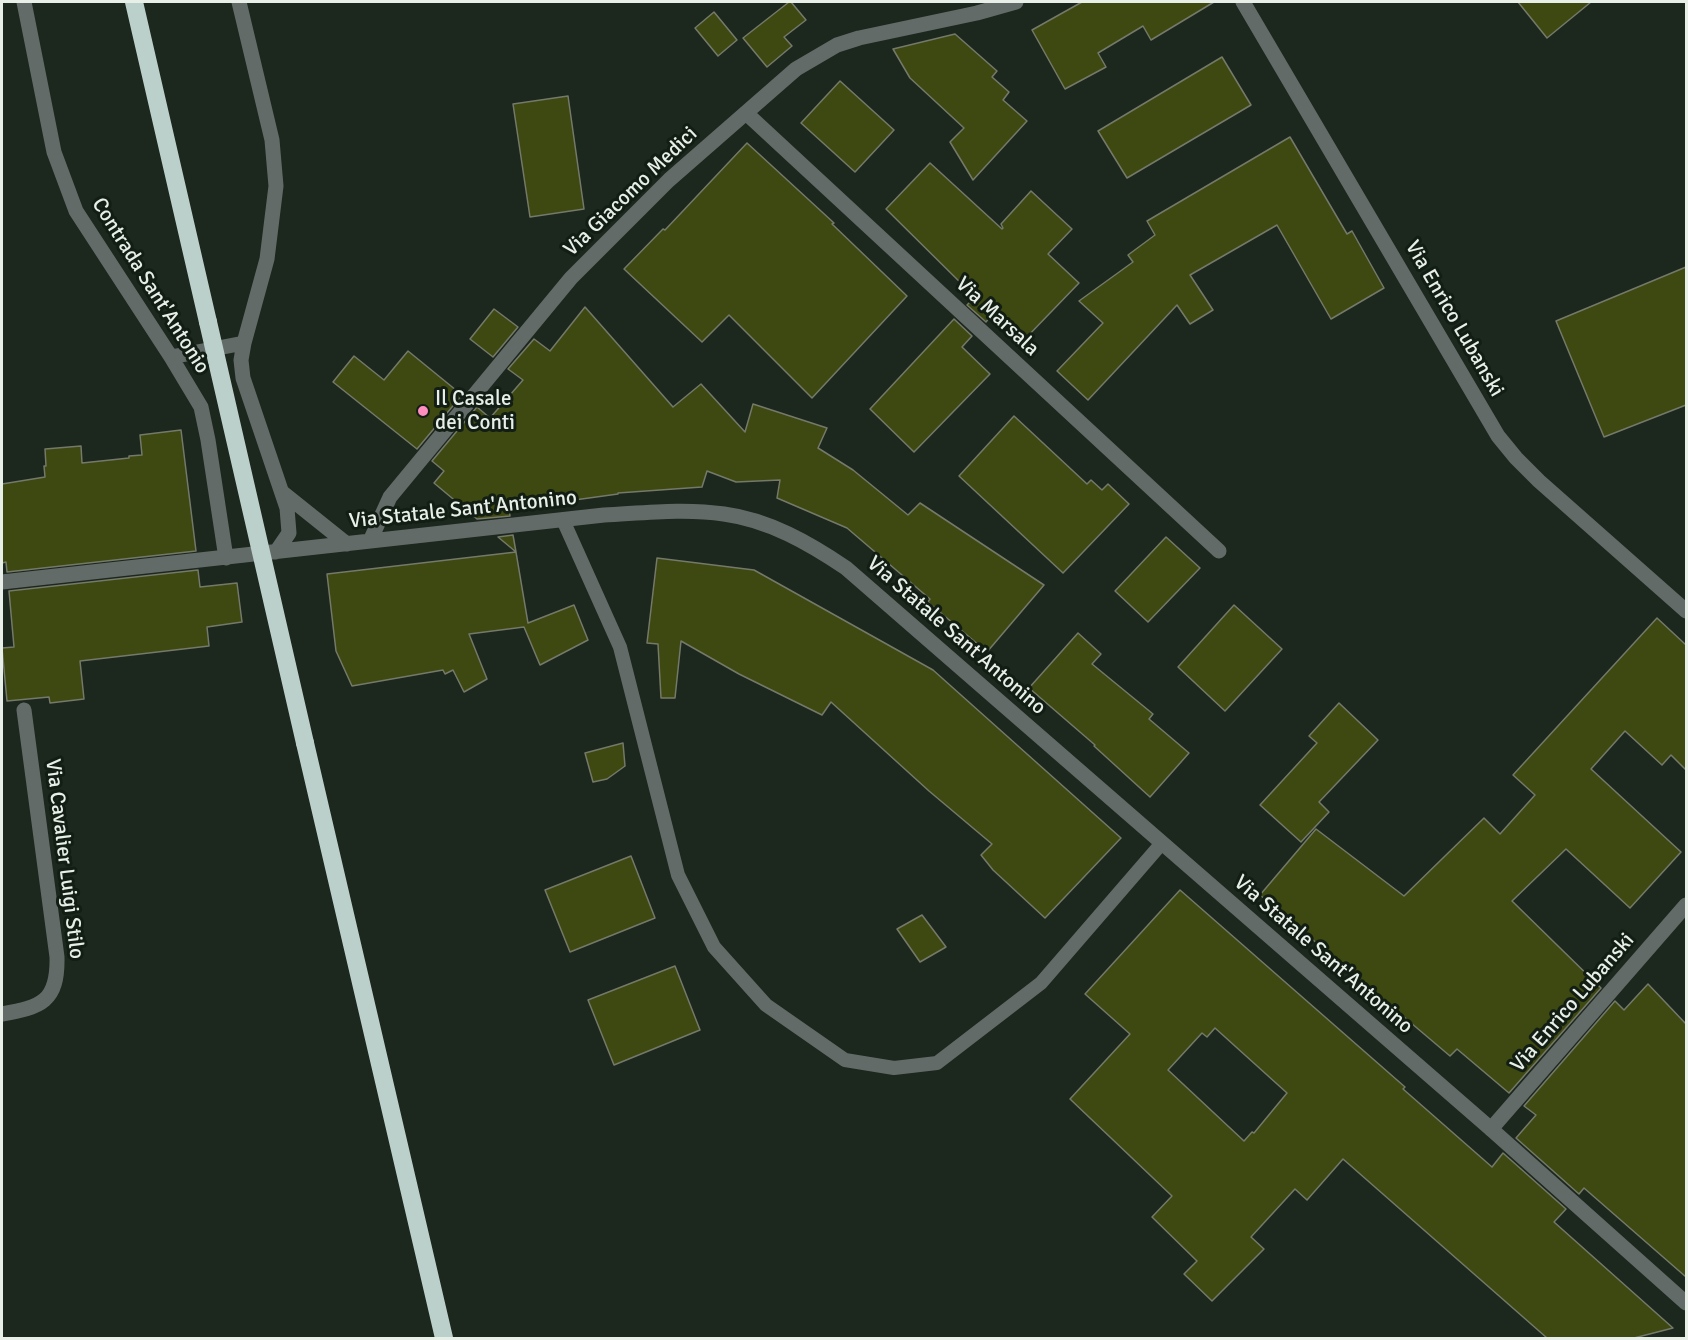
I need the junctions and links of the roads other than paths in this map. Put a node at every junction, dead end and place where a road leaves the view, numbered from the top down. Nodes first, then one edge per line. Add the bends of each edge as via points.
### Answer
1 (24, 2) edge
2 (134, 2) edge
3 (239, 2) edge
4 (1016, 2) edge
5 (1243, 2) edge
6 (746, 113) junction
7 (244, 343) junction
8 (171, 357) junction
9 (282, 492) junction
10 (563, 520) junction
11 (370, 541) junction
12 (347, 544) junction
13 (1219, 551) dead end
14 (276, 552) junction
15 (225, 558) junction
16 (2, 582) edge
17 (1686, 611) edge
18 (24, 710) dead end
19 (1162, 843) junction
20 (1686, 905) edge
21 (2, 1014) edge
22 (1491, 1129) junction
23 (1686, 1303) edge
24 (444, 1338) edge

1 - 8 street, Contrada Sant'Antonio via 54,152 76,211
2 - 24 highway, bridge
3 - 7 street, Contrada Sant'Antonio via 272,140 276,186 267,259
4 - 6 street, Via Giacomo Medici via 837,45 796,69
5 - 17 street, Via Enrico Lubanski via 1498,436 1539,481
6 - 11 street, Via Giacomo Medici via 669,180 571,278 390,497
6 - 13 street, Via Marsala
7 - 8 street
7 - 9 street, Contrada Sant'Antonio via 243,378
8 - 15 street, Contrada Sant'Antonio via 201,407
9 - 12 street
9 - 14 street, Contrada Sant'Antonio via 289,533
10 - 11 street, Via Statale Sant'Antonino
10 - 19 street, Via Statale Sant'Antonino via 659,512 724,513 802,540 846,568
10 - 19 lane via 620,647 678,875 714,947 766,1005 844,1060 894,1068 937,1063 1041,983
11 - 12 street, Via Statale Sant'Antonino
12 - 14 street, Via Statale Sant'Antonino
14 - 15 street, Via Statale Sant'Antonino
15 - 16 street, Via Statale Sant'Antonino
18 - 21 street, Via Cavalier Luigi Stilo via 57,976 51,993 40,1004
19 - 22 street, Via Statale Sant'Antonino
20 - 22 street, Via Enrico Lubanski
22 - 23 street, Via Statale Sant'Antonino

